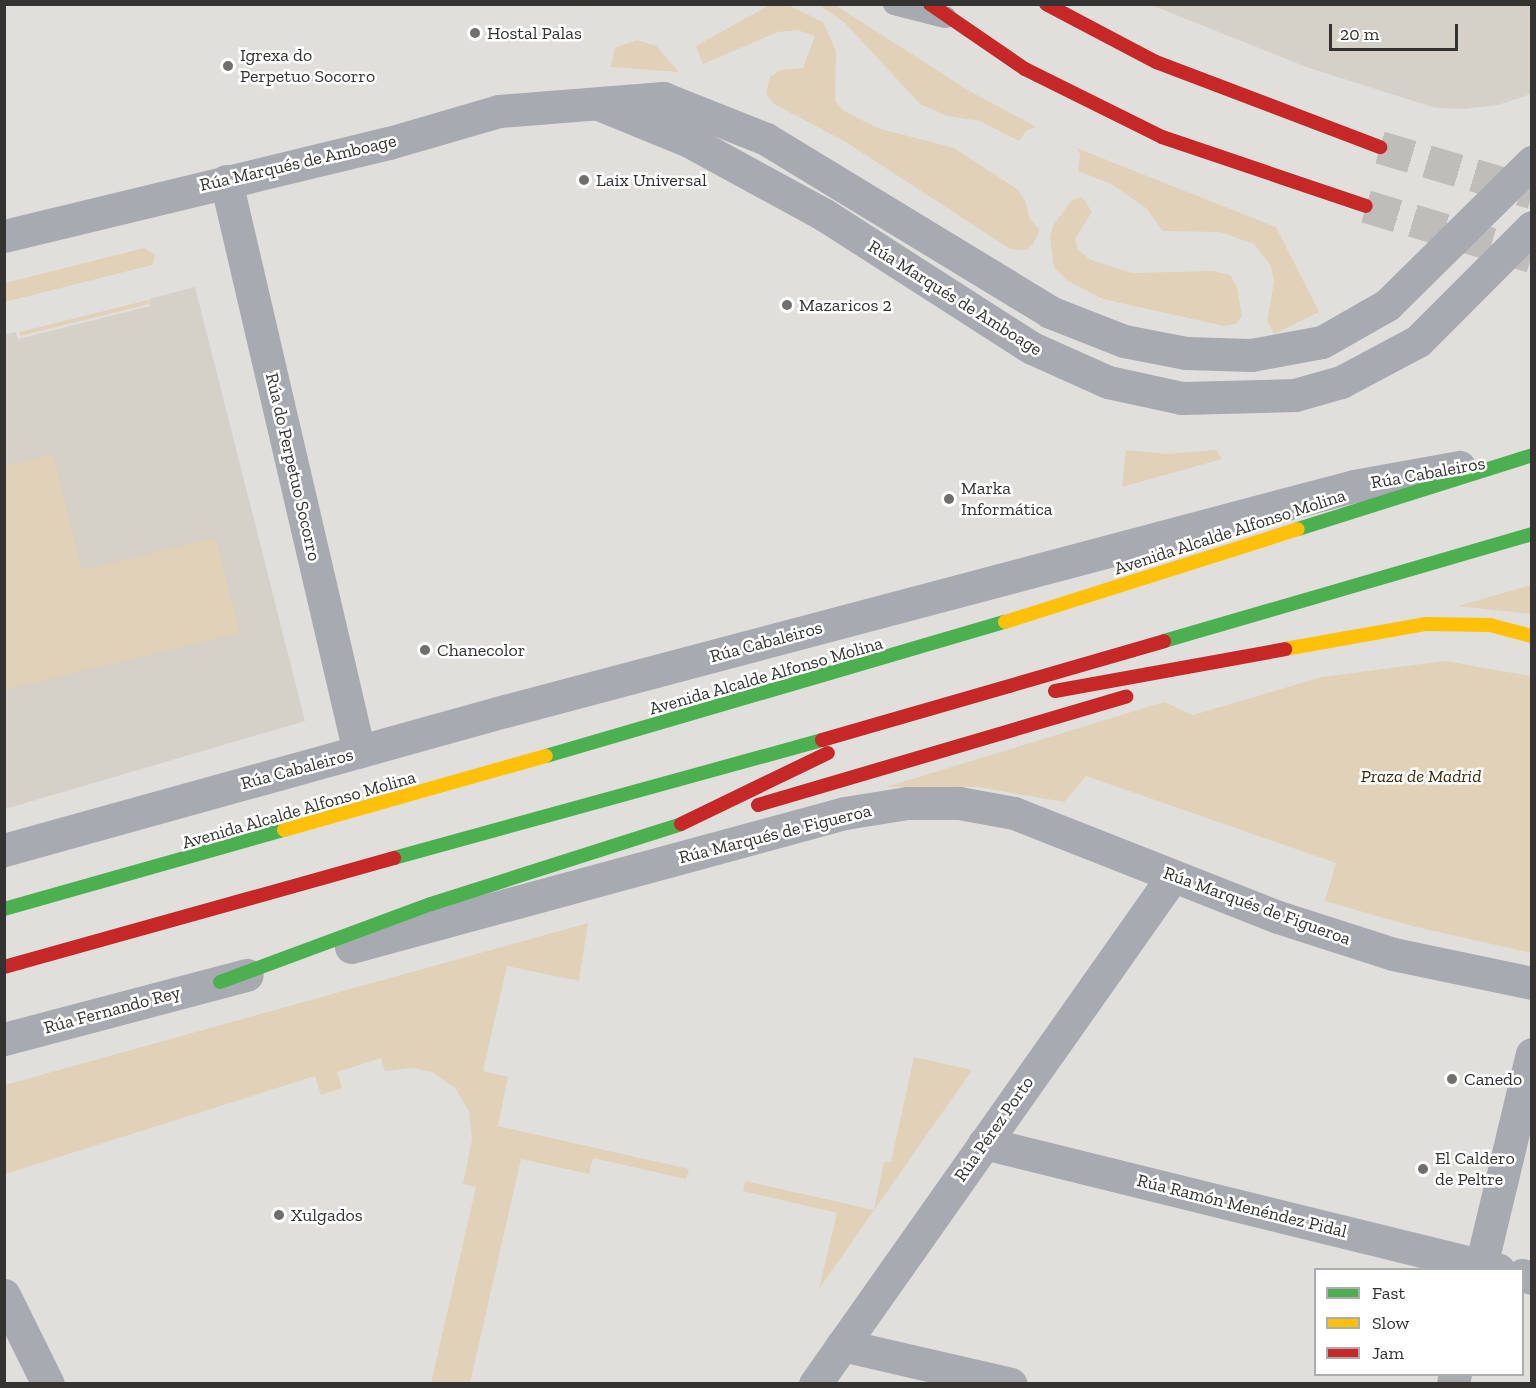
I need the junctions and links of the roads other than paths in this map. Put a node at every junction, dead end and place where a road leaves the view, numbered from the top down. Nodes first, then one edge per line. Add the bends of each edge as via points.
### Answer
1 (894, 4) edge
2 (1046, 4) edge
3 (938, 11) edge
4 (594, 102) junction
5 (1380, 147) tunnel mouth
6 (1532, 162) edge
7 (226, 181) junction
8 (1366, 206) tunnel mouth
9 (1532, 227) edge
10 (4, 236) edge
11 (1532, 455) edge
12 (1532, 534) edge
13 (1532, 636) edge
14 (1271, 655) junction
15 (903, 717) junction
16 (359, 752) junction
17 (667, 831) junction
18 (4, 850) edge
19 (1173, 876) junction
20 (4, 909) edge
21 (4, 967) edge
22 (220, 982) junction
23 (1532, 983) edge
24 (4, 1039) edge
25 (1532, 1054) edge
26 (984, 1143) junction
27 (1487, 1268) edge
28 (4, 1295) edge
29 (842, 1345) junction
30 (48, 1383) edge
31 (815, 1383) edge
32 (1011, 1383) edge

1 - 3 lane
2 - 5 main road via 1156,62
3 - 8 main road via 1025,69 1162,137
4 - 6 street, Rúa Marqués de Amboage via 663,98 766,139 1050,312 1124,341 1186,353 1251,355 1322,342 1387,305
4 - 7 street, Rúa Marqués de Amboage via 499,111
4 - 9 street, Rúa Marqués de Amboage via 699,147 823,214 1032,348 1108,382 1182,398 1295,395 1341,382 1418,341
7 - 10 street, Rúa Marqués de Amboage
7 - 16 street, Rúa do Perpetuo Socorro
11 - 16 street, Rúa Cabaleiros via 1354,486
11 - 20 main road, Avenida Alcalde Alfonso Molina via 882,661
12 - 15 main road
13 - 14 main road via 1490,625 1425,624
14 - 15 main road
14 - 17 main road
15 - 17 main road
15 - 21 main road
16 - 18 street, Rúa Cabaleiros
17 - 22 main road via 431,904
19 - 22 street, Rúa Marqués de Figueroa via 1014,813 959,803 907,803 845,813
19 - 23 street, Rúa Marqués de Figueroa via 1393,954
19 - 26 street, Rúa Pérez Porto
22 - 24 street, Rúa Fernando Rey
25 - 27 street
26 - 27 street, Rúa Ramón Menéndez Pidal
26 - 29 street, Rúa Pérez Porto
28 - 30 street
29 - 31 street, Rúa Pérez Porto
29 - 32 street

